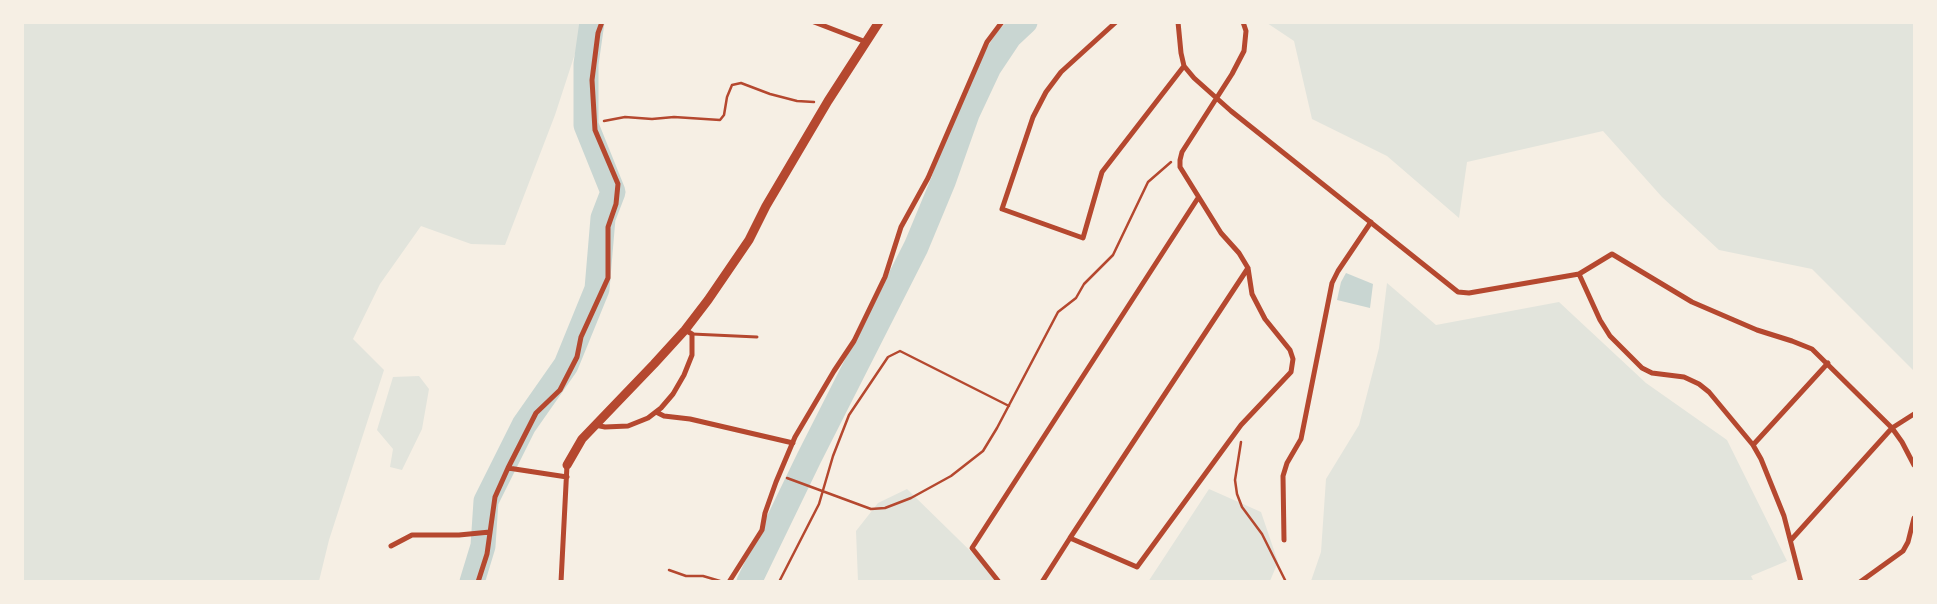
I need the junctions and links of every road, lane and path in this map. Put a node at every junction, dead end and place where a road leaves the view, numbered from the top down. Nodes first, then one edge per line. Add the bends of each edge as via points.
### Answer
1 (602, 22) edge
2 (814, 22) edge
3 (879, 22) edge
4 (1002, 22) edge
5 (1116, 22) edge
6 (1178, 22) edge
7 (1243, 22) edge
8 (866, 42) junction
9 (1184, 66) junction
10 (1216, 99) junction
11 (827, 103) junction
12 (595, 123) junction
13 (1180, 160) junction
14 (1198, 198) junction
15 (1371, 222) junction
16 (1248, 268) junction
17 (1580, 274) junction
18 (689, 332) junction
19 (757, 337) dead end
20 (1828, 363) junction
21 (1009, 406) junction
22 (656, 412) junction
23 (1914, 414) edge
24 (595, 425) junction
25 (1892, 428) junction
26 (1241, 440) dead end
27 (793, 443) junction
28 (1753, 445) junction
29 (567, 465) joint
30 (1914, 465) edge
31 (508, 468) junction
32 (567, 477) junction
33 (786, 477) dead end
34 (822, 490) junction
35 (1914, 518) edge
36 (490, 532) junction
37 (1070, 538) junction
38 (1284, 540) dead end
39 (1791, 540) junction
40 (391, 546) dead end
41 (669, 570) dead end
42 (478, 582) edge
43 (561, 582) edge
44 (722, 582) edge
45 (728, 582) edge
46 (780, 582) edge
47 (998, 582) edge
48 (1042, 582) edge
49 (1286, 582) edge
50 (1801, 582) edge
51 (1860, 582) edge

1 - 12 street via 592,80
2 - 8 street
3 - 8 street
4 - 27 street via 987,42 928,178 902,227 874,301
5 - 9 street via 1060,72 1046,92 1033,117 1002,209 1083,238 1102,172
6 - 9 street
7 - 10 street via 1246,31 1244,51
8 - 11 street
9 - 10 street
10 - 13 street
10 - 15 street
11 - 12 path via 797,101 741,83 732,85 720,120 625,117
11 - 18 street via 749,240
12 - 31 street via 618,184 608,228 608,278 581,337 577,357 560,390 536,413
13 - 14 street via 1180,167
13 - 21 path via 1173,161 1148,182 1113,255 1084,284 1076,298 1058,312
14 - 16 street
14 - 47 street via 972,548
15 - 17 street via 1458,292
15 - 38 street via 1332,283 1301,439 1287,462 1283,476
16 - 37 street
16 - 37 street via 1252,294 1265,319 1290,350 1293,359 1291,372 1240,425 1137,567
17 - 20 street via 1612,254 1692,302 1812,349
17 - 28 street via 1610,336 1642,368 1652,373 1684,377 1699,384
18 - 19 lane
18 - 22 street via 692,355 684,375
18 - 24 street
20 - 25 street
20 - 28 street
21 - 34 path via 983,451 951,476 912,498 885,508 870,509
21 - 34 path via 900,351 888,357 849,415
22 - 24 street via 628,426
22 - 27 street
23 - 25 street
24 - 29 street via 582,439
25 - 30 street
25 - 39 street
26 - 49 path via 1235,480 1237,494
27 - 45 street via 768,505 762,530
28 - 39 street
29 - 32 street
31 - 32 street
31 - 36 street via 496,498
32 - 43 street
33 - 34 path
34 - 46 path via 819,504
35 - 51 street via 1903,551
36 - 40 street via 412,535
36 - 42 street
37 - 48 street
39 - 50 street
41 - 44 path

